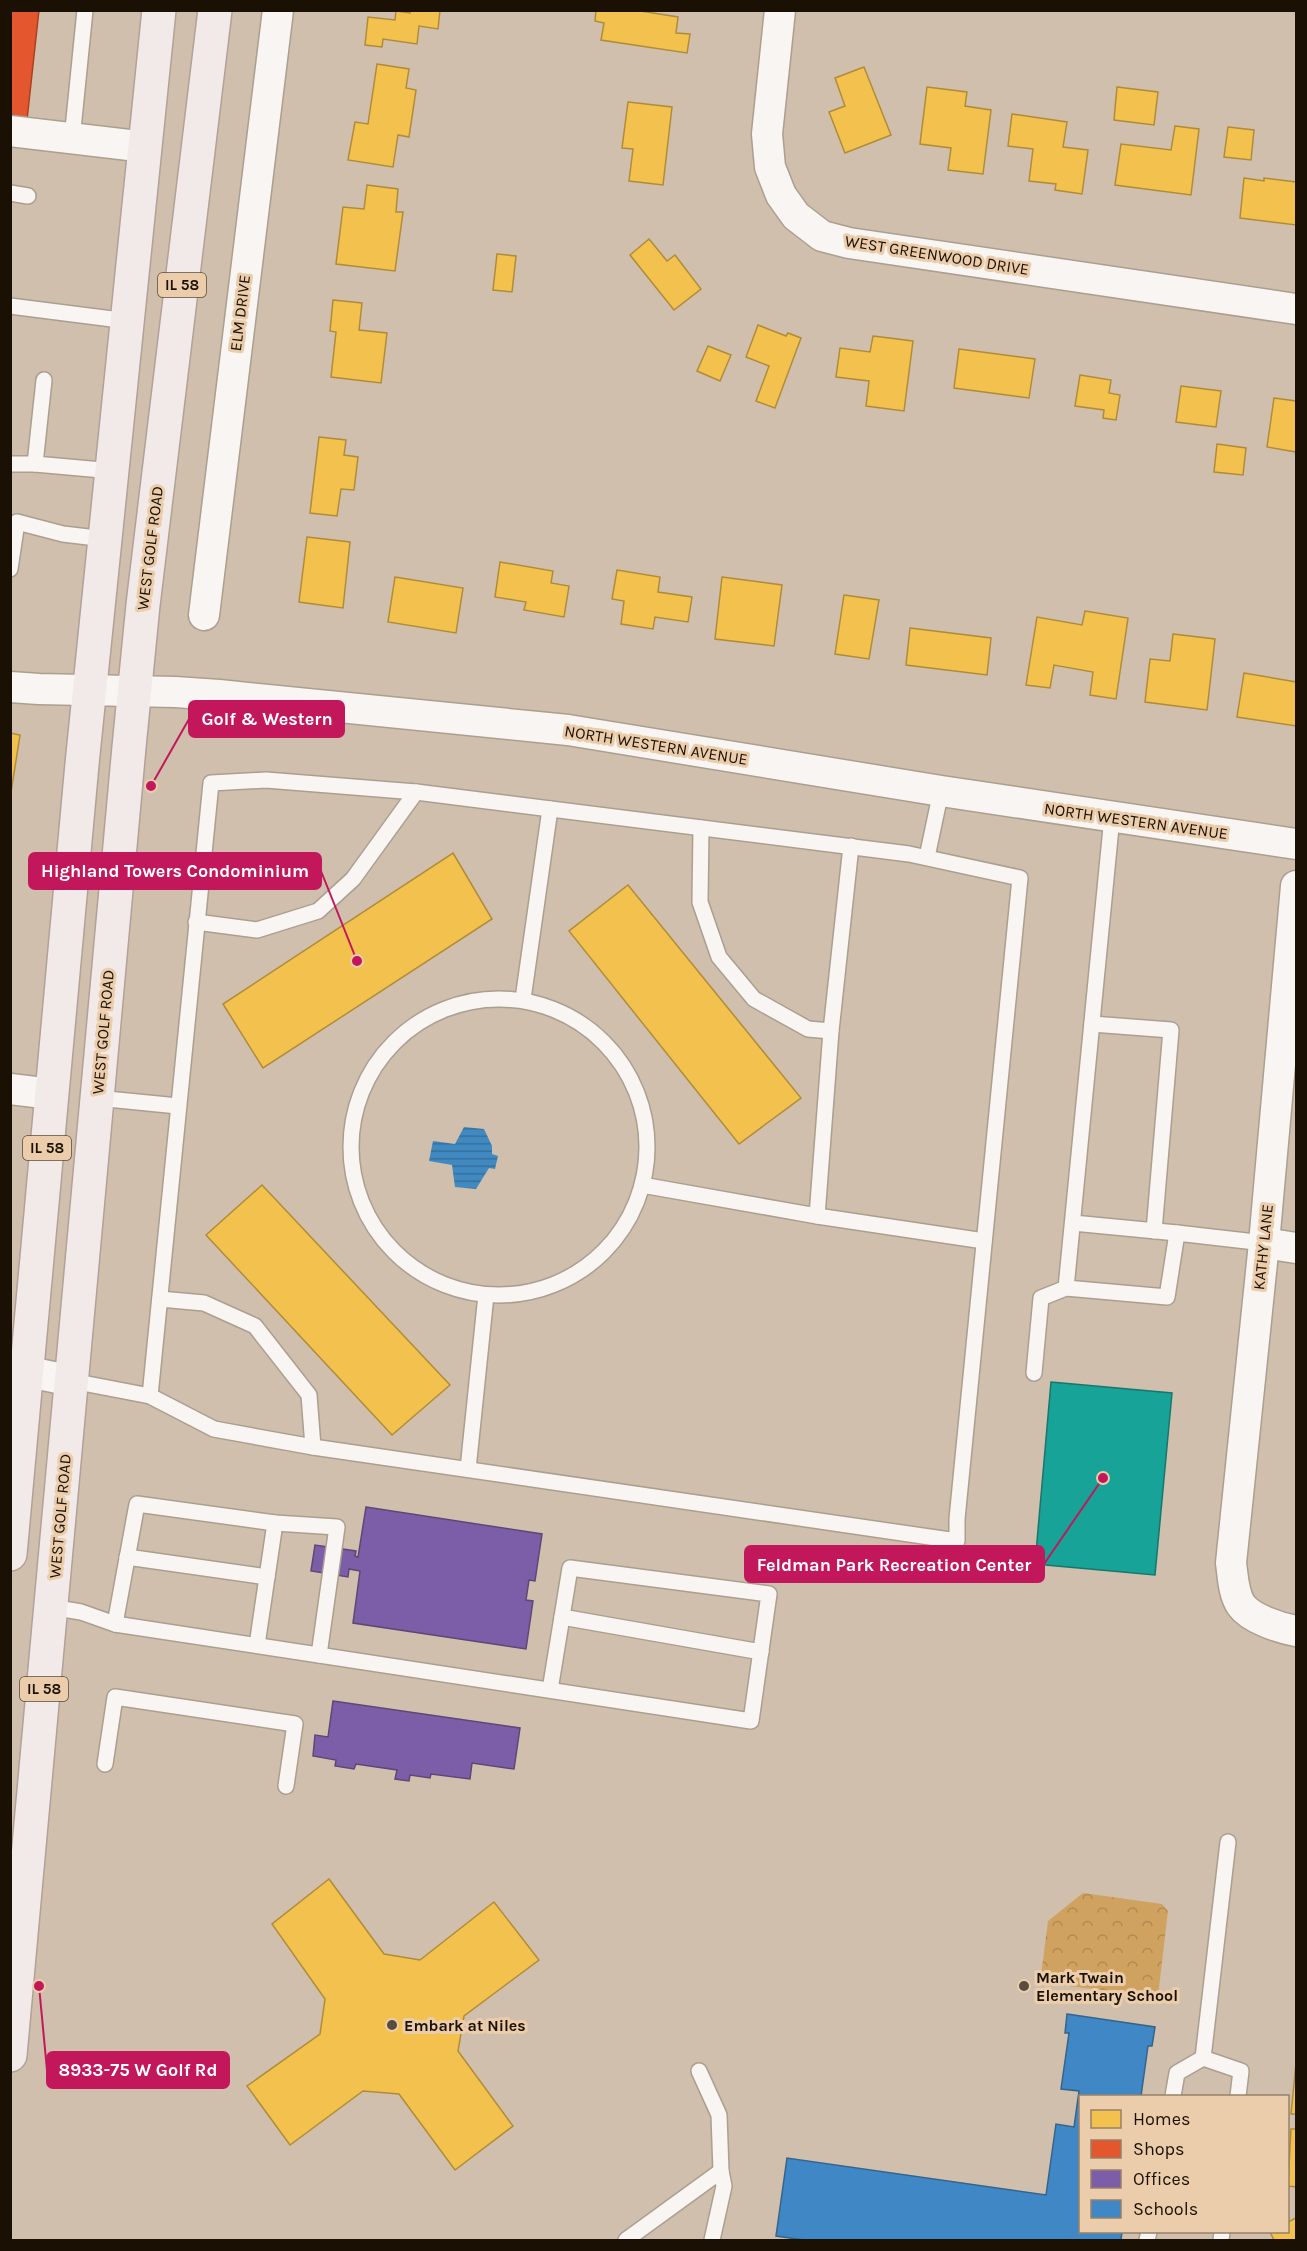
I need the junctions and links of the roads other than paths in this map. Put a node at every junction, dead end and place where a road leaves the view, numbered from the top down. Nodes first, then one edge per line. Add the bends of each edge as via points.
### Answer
1 (86, 10) edge
2 (159, 10) edge
3 (215, 10) edge
4 (278, 10) edge
5 (780, 10) edge
6 (10, 131) edge
7 (72, 139) junction
8 (146, 147) junction
9 (10, 193) edge
10 (28, 196) dead end
11 (10, 306) edge
12 (1296, 309) edge
13 (128, 321) junction
14 (44, 380) dead end
15 (10, 464) edge
16 (34, 464) junction
17 (113, 471) junction
18 (14, 519) edge
19 (105, 539) junction
20 (10, 569) edge
21 (204, 615) dead end
22 (10, 687) edge
23 (89, 690) junction
24 (135, 691) junction
25 (941, 791) junction
26 (416, 792) junction
27 (550, 809) junction
28 (1112, 818) junction
29 (702, 828) junction
30 (1296, 844) edge
31 (851, 846) junction
32 (927, 857) junction
33 (1296, 886) edge
34 (196, 922) junction
35 (523, 999) junction
36 (1092, 1024) junction
37 (831, 1031) junction
38 (10, 1089) edge
39 (52, 1094) junction
40 (98, 1098) junction
41 (178, 1106) junction
42 (642, 1185) junction
43 (817, 1216) junction
44 (1072, 1223) junction
45 (1154, 1231) junction
46 (1177, 1233) junction
47 (984, 1241) junction
48 (1264, 1244) junction
49 (1296, 1248) edge
50 (1066, 1287) junction
51 (486, 1295) junction
52 (160, 1299) junction
53 (19, 1370) edge
54 (1034, 1373) dead end
55 (72, 1381) junction
56 (150, 1396) junction
57 (313, 1447) junction
58 (468, 1469) junction
59 (274, 1523) junction
60 (10, 1554) edge
61 (127, 1557) junction
62 (267, 1577) junction
63 (51, 1606) junction
64 (562, 1617) junction
65 (115, 1624) junction
66 (1296, 1631) edge
67 (257, 1646) junction
68 (761, 1652) junction
69 (319, 1655) junction
70 (550, 1690) junction
71 (105, 1764) dead end
72 (286, 1786) dead end
73 (1228, 1842) dead end
74 (20, 1853) edge
75 (10, 2055) edge
76 (1203, 2058) junction
77 (699, 2071) dead end
78 (1173, 2095) edge
79 (1238, 2095) edge
80 (721, 2171) junction
81 (626, 2241) edge
82 (712, 2241) edge

1 - 7 lane
2 - 8 main road, IL 58
3 - 24 main road, WEST GOLF ROAD / IL 58
4 - 21 street, ELM DRIVE
5 - 12 street, WEST GREENWOOD DRIVE via 767,134 770,167 781,195 796,216 822,236
6 - 7 street
7 - 8 street
8 - 13 main road, IL 58
9 - 10 lane
11 - 13 lane
13 - 17 main road, IL 58
14 - 16 lane
15 - 16 lane
16 - 17 lane
17 - 19 main road, IL 58
18 - 19 lane via 63,534
18 - 20 lane
19 - 23 main road, IL 58
22 - 23 street, NORTH WESTERN AVENUE
23 - 24 street, NORTH WESTERN AVENUE
23 - 39 main road, IL 58
24 - 25 street, NORTH WESTERN AVENUE via 219,694 568,730
24 - 40 main road, WEST GOLF ROAD / IL 58
25 - 28 street, NORTH WESTERN AVENUE
25 - 32 lane
26 - 27 lane
26 - 34 lane via 353,879 318,911 257,930
26 - 34 lane via 266,780 211,783
27 - 29 lane
27 - 35 lane
28 - 30 street, NORTH WESTERN AVENUE
28 - 36 lane
29 - 31 lane
29 - 37 lane via 700,902 719,957 754,999 808,1029
31 - 32 lane
31 - 37 lane
32 - 47 lane via 1020,878
33 - 48 street, KATHY LANE
34 - 41 lane
35 - 42 lane via 570,1015 609,1046 635,1088 647,1136
35 - 51 lane via 476,999 430,1014 401,1035 364,1081 351,1127 352,1175 369,1220 399,1258 439,1283
36 - 44 lane
36 - 45 lane via 1171,1030
37 - 43 lane
38 - 39 street
39 - 53 main road, IL 58
40 - 41 lane
40 - 55 main road, WEST GOLF ROAD / IL 58
41 - 52 lane
42 - 43 lane
42 - 51 lane via 630,1216 607,1248 558,1286 513,1295
43 - 47 lane
44 - 45 lane
44 - 50 lane
45 - 46 lane
46 - 48 lane
46 - 50 lane via 1167,1297
47 - 58 lane via 957,1541
48 - 49 street
48 - 66 street, KATHY LANE via 1231,1563 1234,1587 1242,1606 1281,1629
50 - 54 lane via 1041,1298
51 - 58 lane
52 - 56 lane
52 - 57 lane via 204,1303 255,1326 309,1395
53 - 55 street
53 - 60 main road, IL 58
55 - 56 lane
55 - 63 main road, WEST GOLF ROAD / IL 58
56 - 57 lane via 214,1429
57 - 58 lane
59 - 61 lane via 137,1504
59 - 62 lane
59 - 69 lane via 337,1527
61 - 62 lane
61 - 65 lane
62 - 67 lane
63 - 65 lane
63 - 74 main road, WEST GOLF ROAD / IL 58
64 - 68 lane
64 - 68 lane via 570,1568 769,1594
64 - 70 lane
65 - 67 lane
67 - 69 lane
68 - 70 lane via 752,1720
69 - 70 lane
71 - 72 lane via 115,1697 295,1724
73 - 76 lane
74 - 75 main road, WEST GOLF ROAD / IL 58
76 - 78 lane via 1177,2073
76 - 79 lane via 1241,2071
77 - 80 lane via 719,2115
80 - 81 lane
80 - 82 lane via 724,2186

